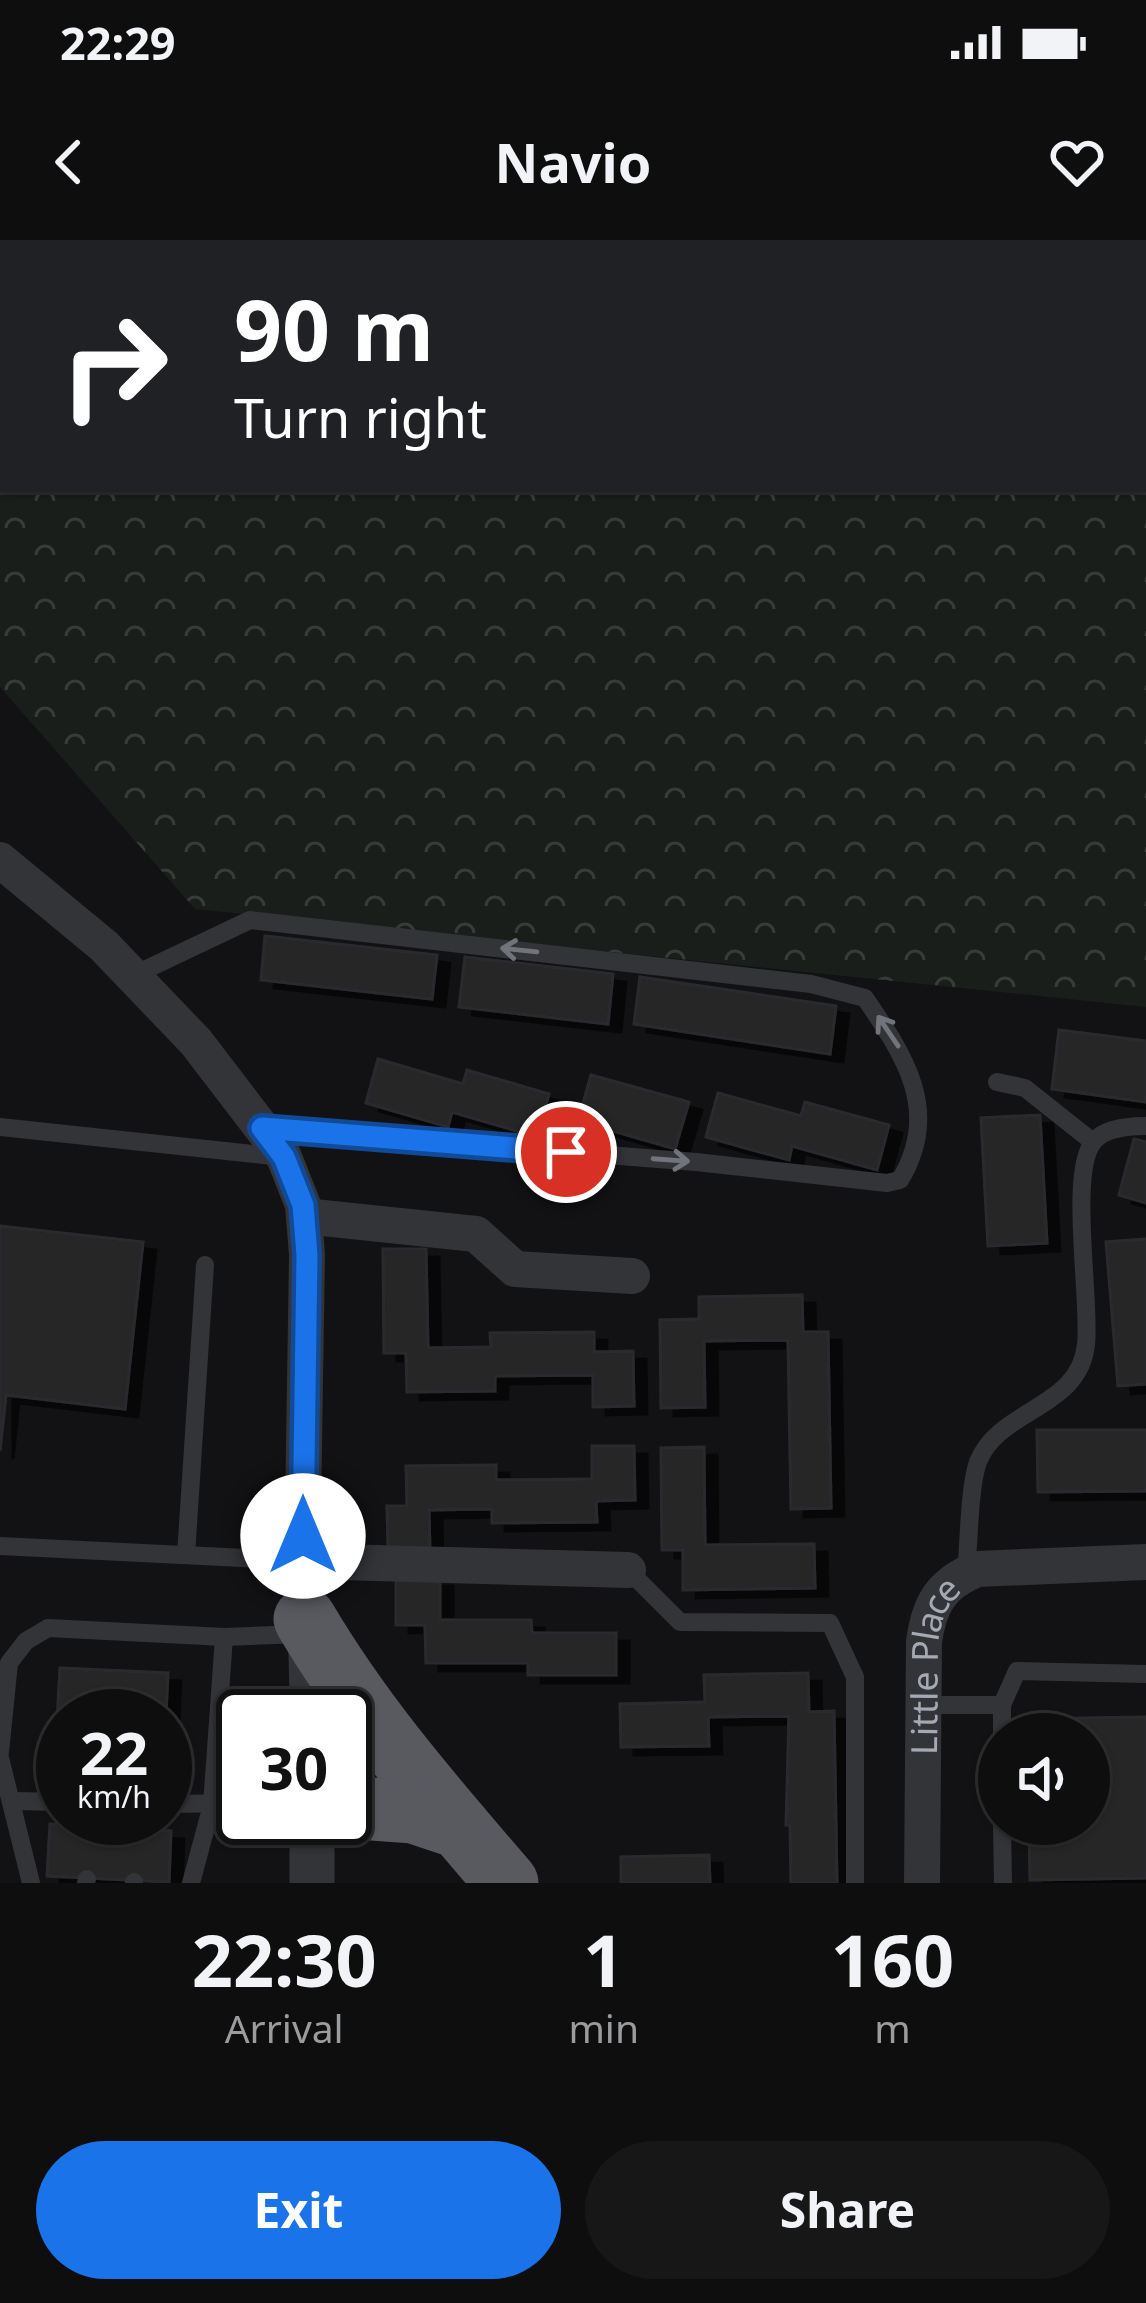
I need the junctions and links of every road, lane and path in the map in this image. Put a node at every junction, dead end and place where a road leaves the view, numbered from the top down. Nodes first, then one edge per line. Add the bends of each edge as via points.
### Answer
1 (5, 874) edge
2 (132, 976) junction
3 (997, 1082) dead end
4 (1146, 1126) edge
5 (0, 1127) edge
6 (1093, 1142) junction
7 (273, 1143) junction
8 (304, 1216) junction
9 (205, 1264) dead end
10 (632, 1276) dead end
11 (0, 1546) edge
12 (186, 1556) junction
13 (1146, 1562) edge
14 (628, 1570) joint
15 (966, 1573) junction
16 (305, 1605) junction
17 (224, 1637) junction
18 (1146, 1674) edge
19 (307, 1689) edge
20 (923, 1705) junction
21 (1002, 1705) junction
22 (1002, 1713) edge
23 (0, 1755) edge
24 (13, 1801) junction
25 (36, 1801) edge
26 (192, 1805) edge
27 (212, 1805) junction
28 (216, 1805) edge
29 (372, 1808) edge
30 (459, 1828) junction
31 (312, 1845) edge
32 (1002, 1845) edge
33 (31, 1883) edge
34 (190, 1883) edge
35 (312, 1883) edge
36 (507, 1883) edge
37 (855, 1883) edge
38 (922, 1883) edge
39 (1003, 1883) edge

1 - 2 street
2 - 7 street via 196,1042
7 -> 2 lane via 696,1162 887,1183 900,1180 917,1142 914,1079 865,998 811,984 250,920
3 - 6 lane via 1025,1088
4 - 6 lane
5 - 7 lane
6 - 15 lane via 1085,1158 1086,1344 1078,1375 991,1441 977,1464
7 - 8 street
8 - 10 street via 476,1234 515,1269
8 - 16 street
9 - 12 lane
11 - 12 lane
12 - 16 lane
13 - 15 street, Little Place
14 - 16 street
14 - 37 lane via 680,1622 830,1624 855,1677
15 - 20 street, Little Place via 929,1606
16 - 17 lane
16 - 19 street
16 - 30 highway via 338,1676
17 - 23 lane via 48,1628 9,1663
17 - 27 lane
18 - 21 lane via 1017,1671
20 - 21 lane
20 - 38 street, Little Place
21 - 22 lane
23 - 24 lane
24 - 25 lane
24 - 33 lane
26 - 27 lane
27 - 28 lane
27 - 34 lane
29 - 30 highway
30 - 36 highway
31 - 35 street
32 - 39 lane

